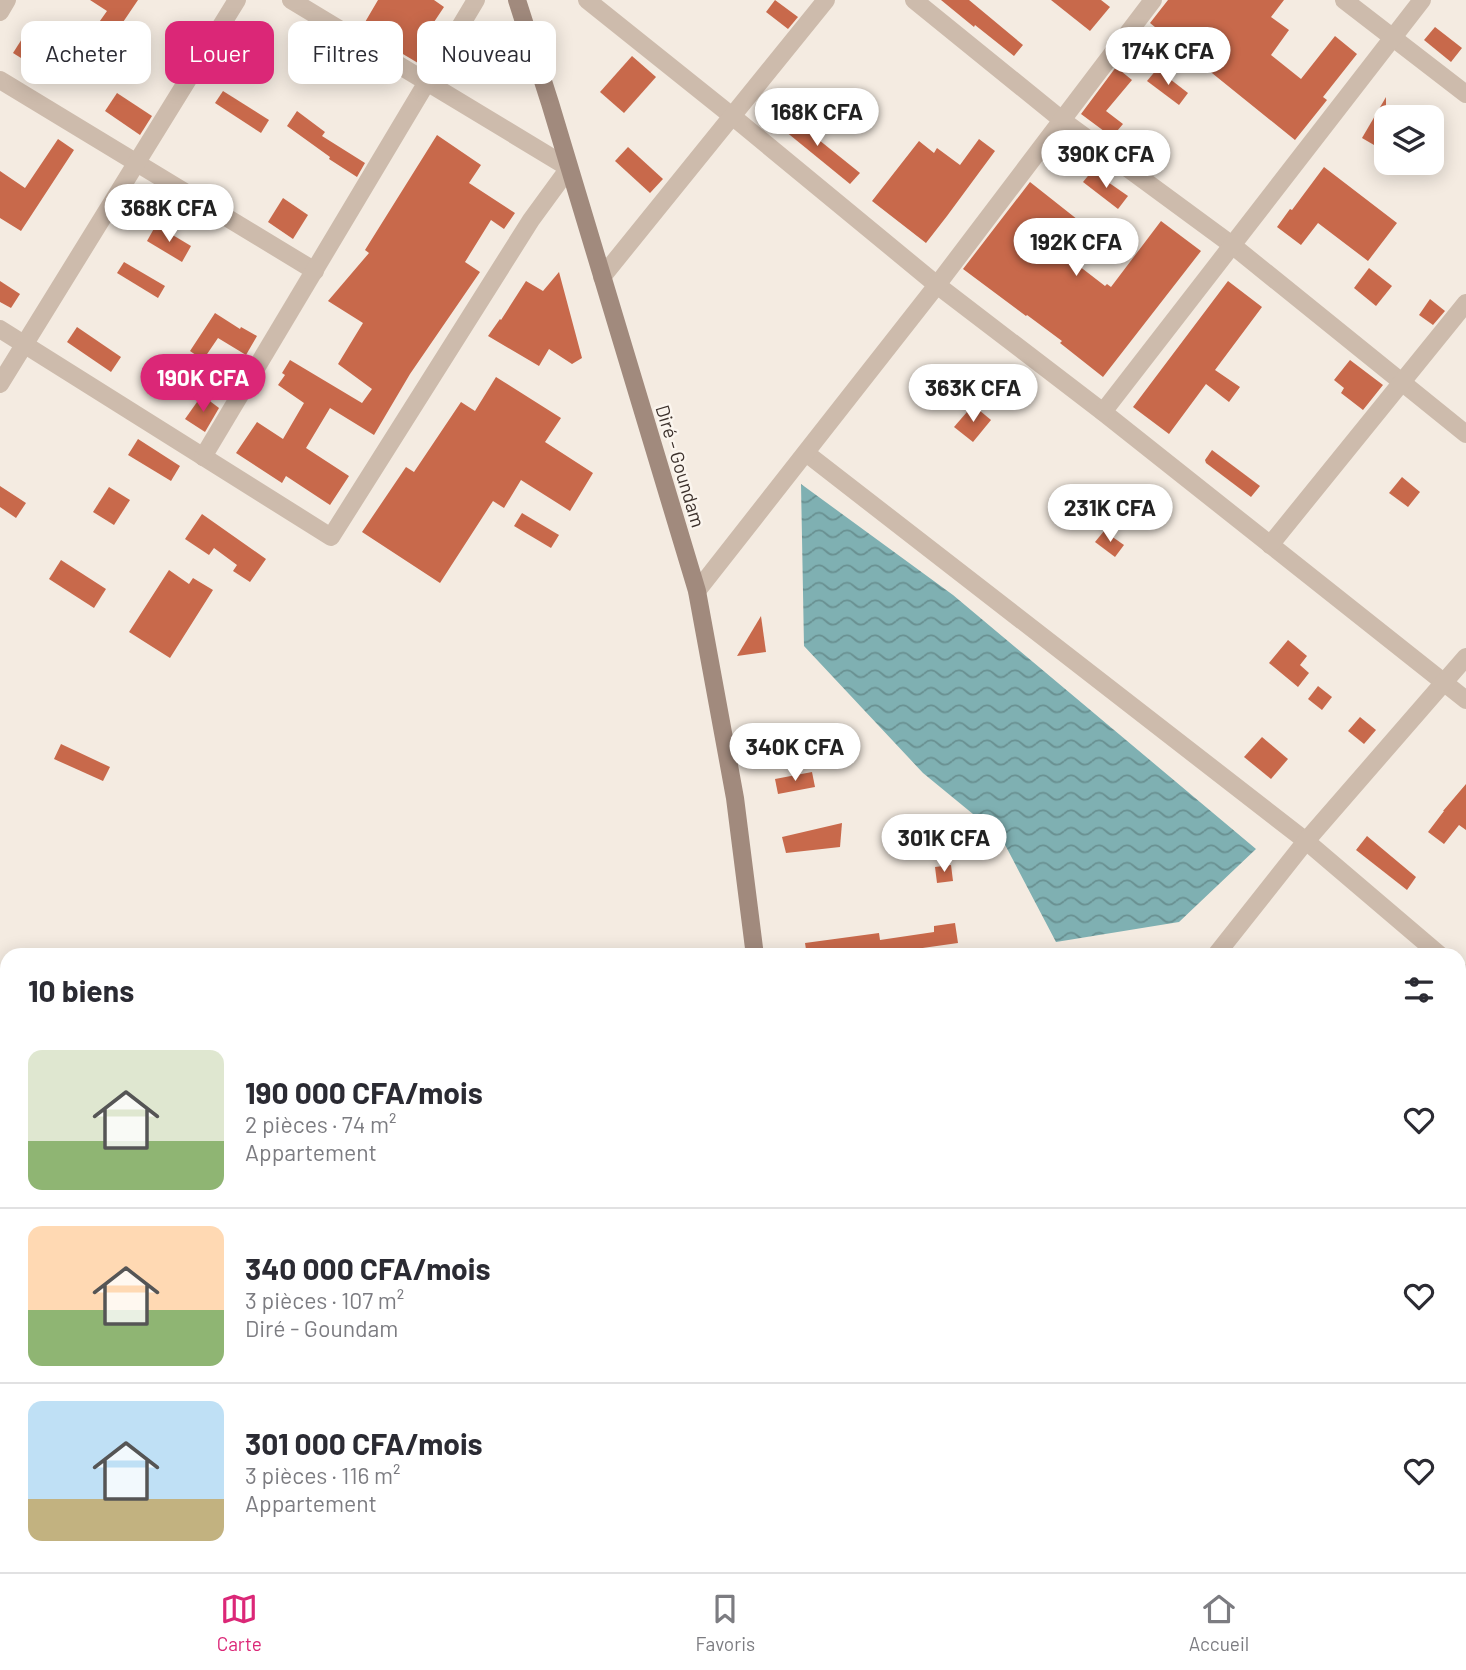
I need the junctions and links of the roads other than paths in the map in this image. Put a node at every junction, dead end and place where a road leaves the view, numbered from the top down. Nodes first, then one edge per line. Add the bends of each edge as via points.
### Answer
1 (7, 0) edge
2 (237, 0) edge
3 (291, 0) edge
4 (476, 0) edge
5 (587, 0) edge
6 (826, 0) edge
7 (914, 0) edge
8 (1153, 0) edge
9 (1343, 0) edge
10 (1422, 0) edge
11 (522, 4) edge
12 (0, 12) edge
13 (463, 21) edge
14 (1393, 37) junction
15 (417, 76) edge
16 (0, 80) edge
17 (426, 84) edge
18 (430, 84) edge
19 (1466, 94) edge
20 (733, 116) junction
21 (1062, 120) junction
22 (137, 162) junction
23 (569, 168) junction
24 (1231, 246) junction
25 (315, 271) junction
26 (602, 278) junction
27 (937, 285) junction
28 (1466, 303) edge
29 (0, 329) edge
30 (24, 345) junction
31 (1402, 382) junction
32 (0, 384) edge
33 (1102, 412) junction
34 (1466, 434) edge
35 (806, 453) junction
36 (204, 457) junction
37 (1270, 545) junction
38 (697, 592) junction
39 (1466, 657) edge
40 (1444, 683) junction
41 (1466, 700) edge
42 (1306, 841) junction
43 (754, 948) edge
44 (1221, 948) edge
45 (1432, 948) edge

1 - 12 street
2 - 22 street
3 - 15 street
4 - 13 street
5 - 20 street
6 - 20 street
7 - 21 street
8 - 21 street
9 - 14 street
10 - 14 street
11 - 23 main road, Diré - Goundam
14 - 19 street
14 - 24 street
16 - 22 street
17 - 25 street
18 - 23 street
20 - 26 street
20 - 27 street
21 - 24 street
21 - 27 street
22 - 25 street
22 - 30 street
23 - 26 main road, Diré - Goundam
23 - 36 street via 531,220 331,537
24 - 31 street
24 - 33 street
25 - 36 street
26 - 38 main road, Diré - Goundam
27 - 33 street
27 - 35 street
28 - 31 street
29 - 30 street
30 - 32 street
30 - 36 street
31 - 34 street
31 - 37 street
33 - 37 street
35 - 38 street
35 - 42 street
37 - 40 street
38 - 43 main road, Diré - Goundam via 736,798
39 - 40 street
40 - 41 street
40 - 42 street
42 - 44 street
42 - 45 street

